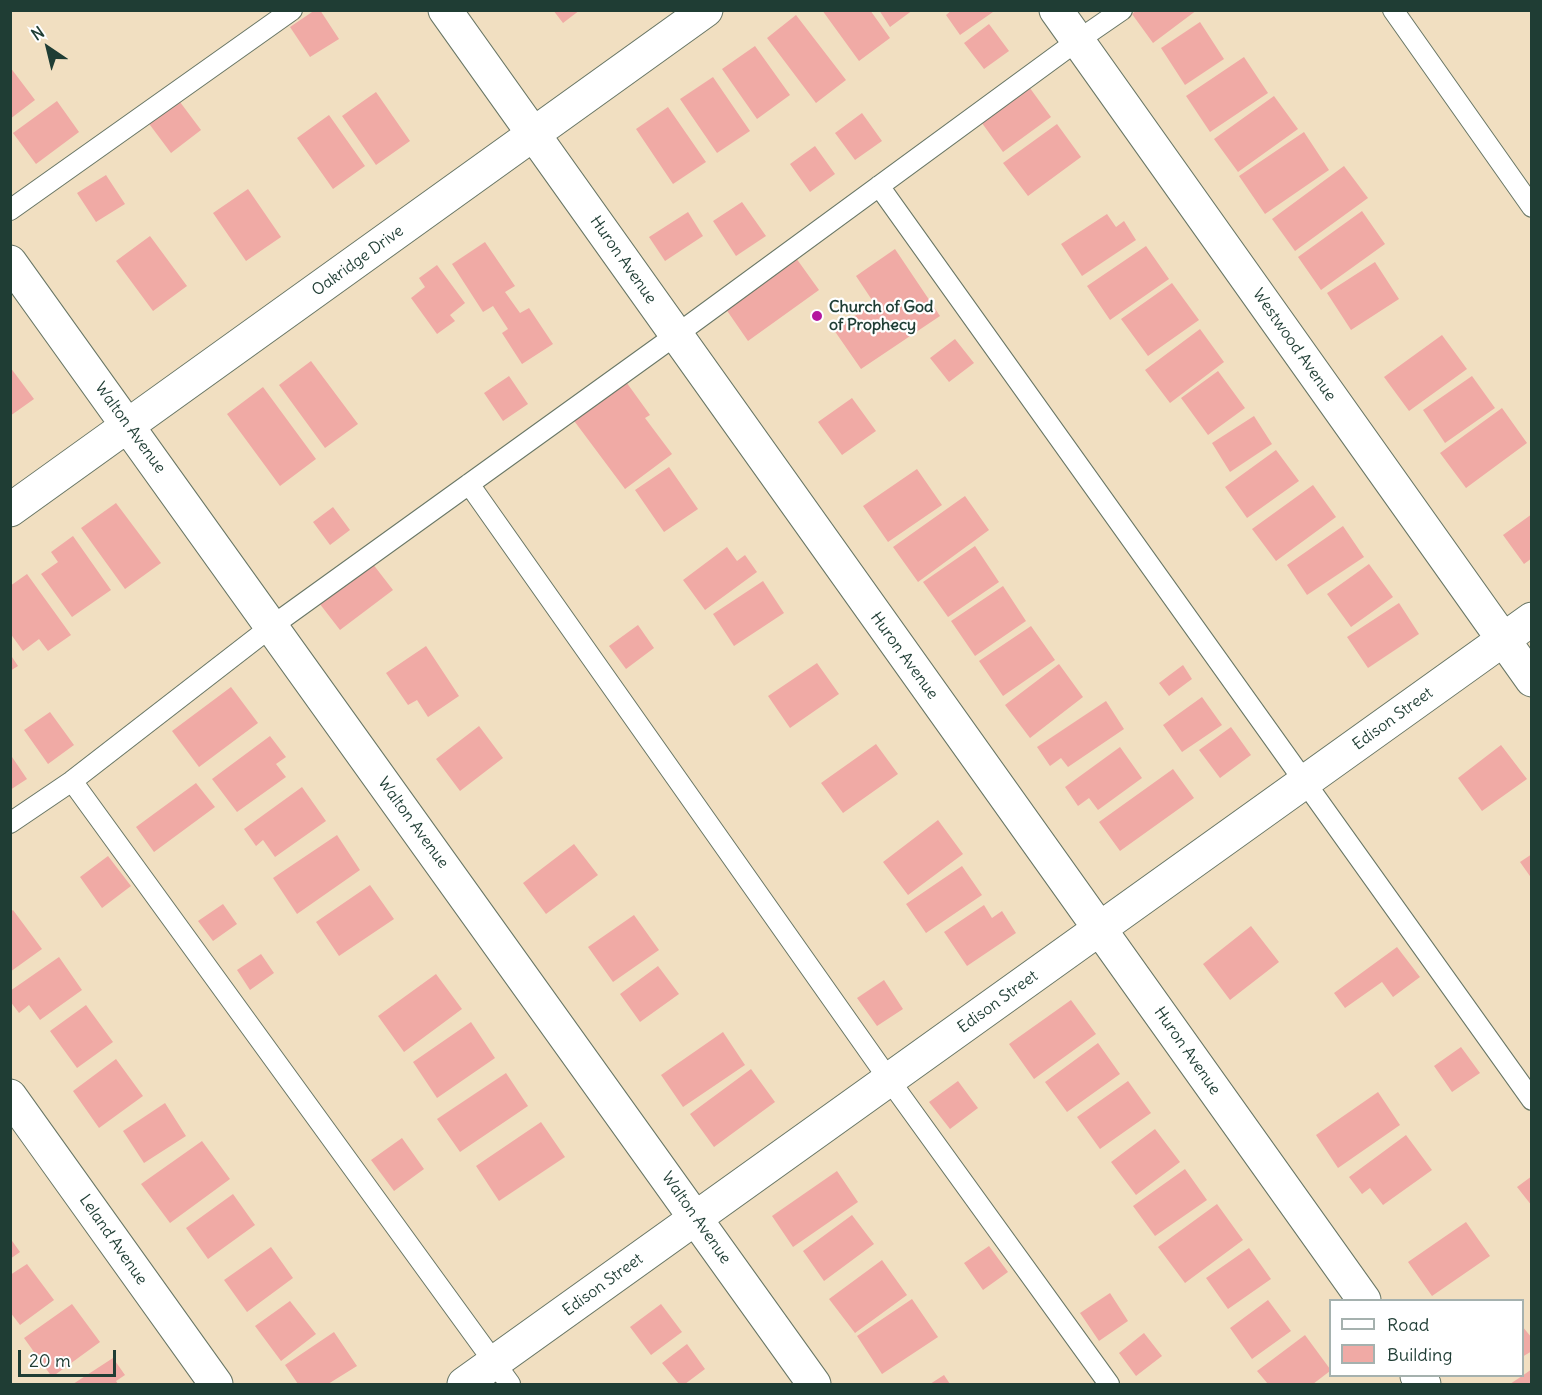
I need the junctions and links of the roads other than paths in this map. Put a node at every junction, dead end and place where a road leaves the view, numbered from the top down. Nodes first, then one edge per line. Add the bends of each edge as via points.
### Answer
1 (292, 10) edge
2 (445, 10) edge
3 (706, 10) edge
4 (1056, 10) edge
5 (1122, 10) edge
6 (1393, 10) edge
7 (1077, 41) junction
8 (534, 135) junction
9 (879, 186) junction
10 (1532, 207) edge
11 (10, 210) edge
12 (10, 262) edge
13 (676, 335) junction
14 (128, 426) junction
15 (469, 484) junction
16 (10, 510) edge
17 (1532, 619) edge
18 (272, 626) junction
19 (1503, 640) junction
20 (1532, 680) edge
21 (72, 781) junction
22 (1306, 783) junction
23 (10, 823) edge
24 (1100, 928) junction
25 (890, 1081) junction
26 (10, 1096) edge
27 (1532, 1100) edge
28 (696, 1218) junction
29 (1363, 1299) edge
30 (502, 1374) edge
31 (216, 1384) edge
32 (464, 1384) edge
33 (814, 1384) edge
34 (1109, 1384) edge

1 - 11 lane
2 - 8 street, Huron Avenue
3 - 8 street, Oakridge Drive
4 - 7 street, Westwood Avenue
5 - 7 lane
6 - 10 lane
7 - 9 lane
7 - 19 street, Westwood Avenue
8 - 13 street, Huron Avenue
8 - 14 street, Oakridge Drive
9 - 13 lane
9 - 22 lane
12 - 14 street, Walton Avenue
13 - 15 lane
13 - 24 street, Huron Avenue
14 - 16 street, Oakridge Drive
14 - 18 street, Walton Avenue
15 - 18 lane
15 - 25 lane
17 - 19 street, Edison Street
18 - 21 lane
18 - 28 street, Walton Avenue
19 - 20 street, Westwood Avenue
19 - 22 street, Edison Street
21 - 23 lane
21 - 30 lane
22 - 24 street, Edison Street
22 - 27 lane
24 - 25 street, Edison Street
24 - 29 street, Huron Avenue
25 - 28 street, Edison Street
25 - 34 lane
26 - 31 street, Leland Avenue
28 - 30 street, Edison Street
28 - 33 street, Walton Avenue
30 - 32 street, Edison Street

